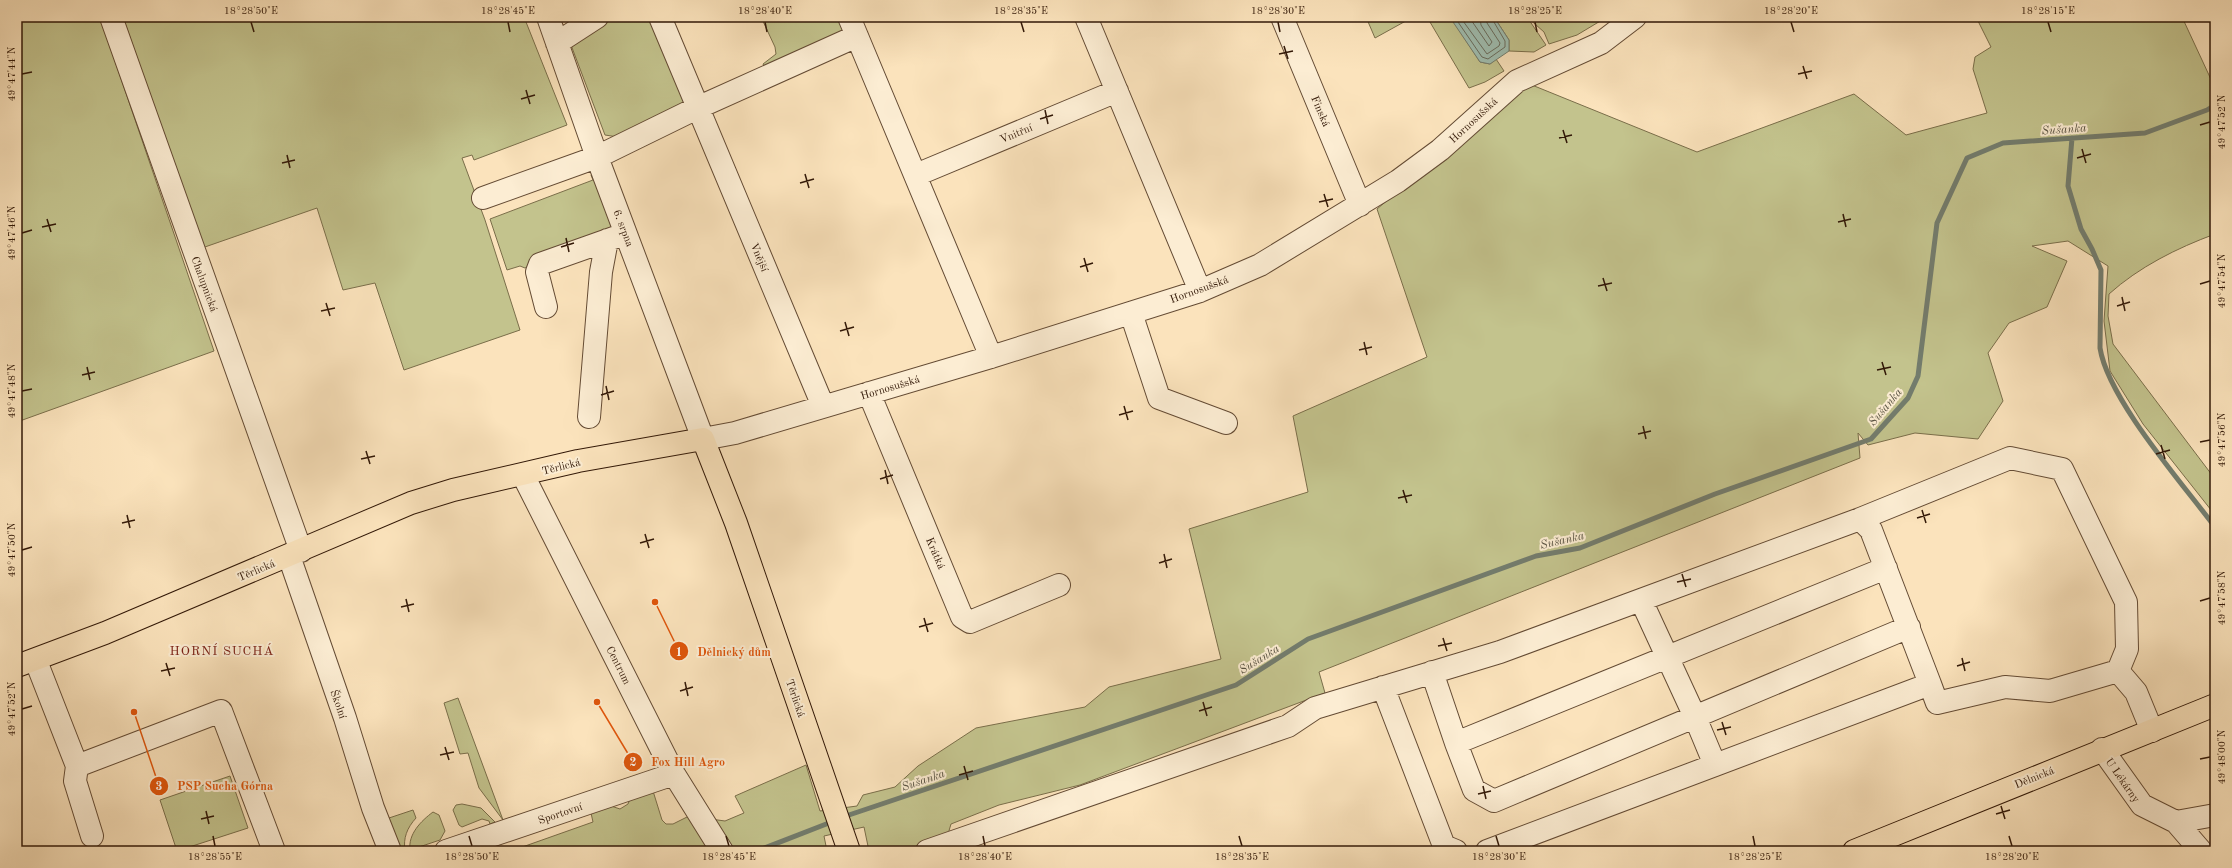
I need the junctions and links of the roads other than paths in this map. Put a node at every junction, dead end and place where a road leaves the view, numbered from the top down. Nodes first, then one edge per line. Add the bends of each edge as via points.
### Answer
1 (111, 17) edge
2 (548, 17) edge
3 (597, 17) edge
4 (660, 17) edge
5 (1086, 17) edge
6 (1282, 17) edge
7 (1635, 17) edge
8 (853, 27) edge
9 (557, 43) junction
10 (1117, 91) junction
11 (697, 108) junction
12 (597, 157) junction
13 (916, 175) junction
14 (483, 198) dead end
15 (1360, 204) junction
16 (617, 236) junction
17 (1200, 291) junction
18 (546, 306) dead end
19 (1131, 312) junction
20 (991, 357) junction
21 (869, 393) junction
22 (823, 406) junction
23 (589, 417) dead end
24 (1226, 423) dead end
25 (703, 439) junction
26 (523, 476) junction
27 (1860, 519) junction
28 (295, 554) junction
29 (1886, 568) junction
30 (1058, 585) dead end
31 (1641, 600) junction
32 (1909, 627) junction
33 (1667, 657) junction
34 (27, 664) edge
35 (2118, 671) junction
36 (1432, 672) junction
37 (1930, 684) junction
38 (1383, 687) junction
39 (2215, 705) edge
40 (1695, 717) junction
41 (2152, 731) junction
42 (1456, 743) junction
43 (2102, 749) junction
44 (1714, 765) junction
45 (77, 766) junction
46 (674, 774) junction
47 (2215, 815) edge
48 (2176, 822) junction
49 (92, 836) dead end
50 (274, 851) edge
51 (390, 851) edge
52 (446, 851) edge
53 (722, 851) edge
54 (849, 851) edge
55 (927, 851) edge
56 (1456, 851) edge
57 (1487, 851) edge
58 (1854, 851) edge
59 (2201, 851) edge

1 - 28 street, Chalupnická
2 - 9 street, 6. srpna
3 - 9 street
4 - 11 street, Vnější
5 - 10 street
6 - 15 street, Finská
7 - 15 street, Hornosušská via 1601,43 1518,81 1440,150 1398,181
8 - 11 street
8 - 13 street
9 - 12 street, 6. srpna
10 - 13 street, Vnitřní
10 - 17 street
11 - 12 street
11 - 22 street, Vnější
12 - 14 street
12 - 16 street, 6. srpna
13 - 20 street
15 - 17 street, Hornosušská via 1260,265
16 - 18 street via 540,264 537,272
16 - 23 street via 601,272
16 - 25 street, 6. srpna
17 - 19 street, Hornosušská
19 - 20 street, Hornosušská
19 - 24 street via 1159,398
20 - 21 street, Hornosušská
21 - 22 street, Hornosušská
21 - 30 street, Krátká via 962,617 970,622
22 - 25 street, Hornosušská via 735,433
25 - 26 main road, Těrlická via 578,461
25 - 54 main road, Těrlická via 736,523
26 - 28 main road, Těrlická via 453,490 411,503
26 - 46 street, Centrum
27 - 29 street via 1872,530
27 - 31 street
27 - 35 street via 2010,458 2062,469 2126,602 2127,649
28 - 34 main road, Těrlická
28 - 51 street, Školní via 373,808
29 - 32 street
29 - 33 street
31 - 33 street
31 - 36 street via 1500,652
32 - 37 street
32 - 40 street
33 - 40 street
33 - 42 street
34 - 45 street
35 - 37 street via 2050,691 2005,687 1937,703
35 - 41 street via 2136,692
36 - 38 street
36 - 42 street
37 - 44 street
38 - 55 street via 1315,708 1288,726
38 - 56 street via 1444,846
39 - 41 main road, Dělnická
40 - 42 street via 1494,801 1474,790
40 - 44 street
41 - 43 main road, Dělnická
43 - 48 street, U Lékárny via 2142,806
43 - 58 main road, Dělnická
44 - 57 street
45 - 49 street via 75,781
45 - 50 street via 221,711
46 - 52 street, Sportovní
46 - 53 street, Centrum
47 - 48 street
48 - 59 street

